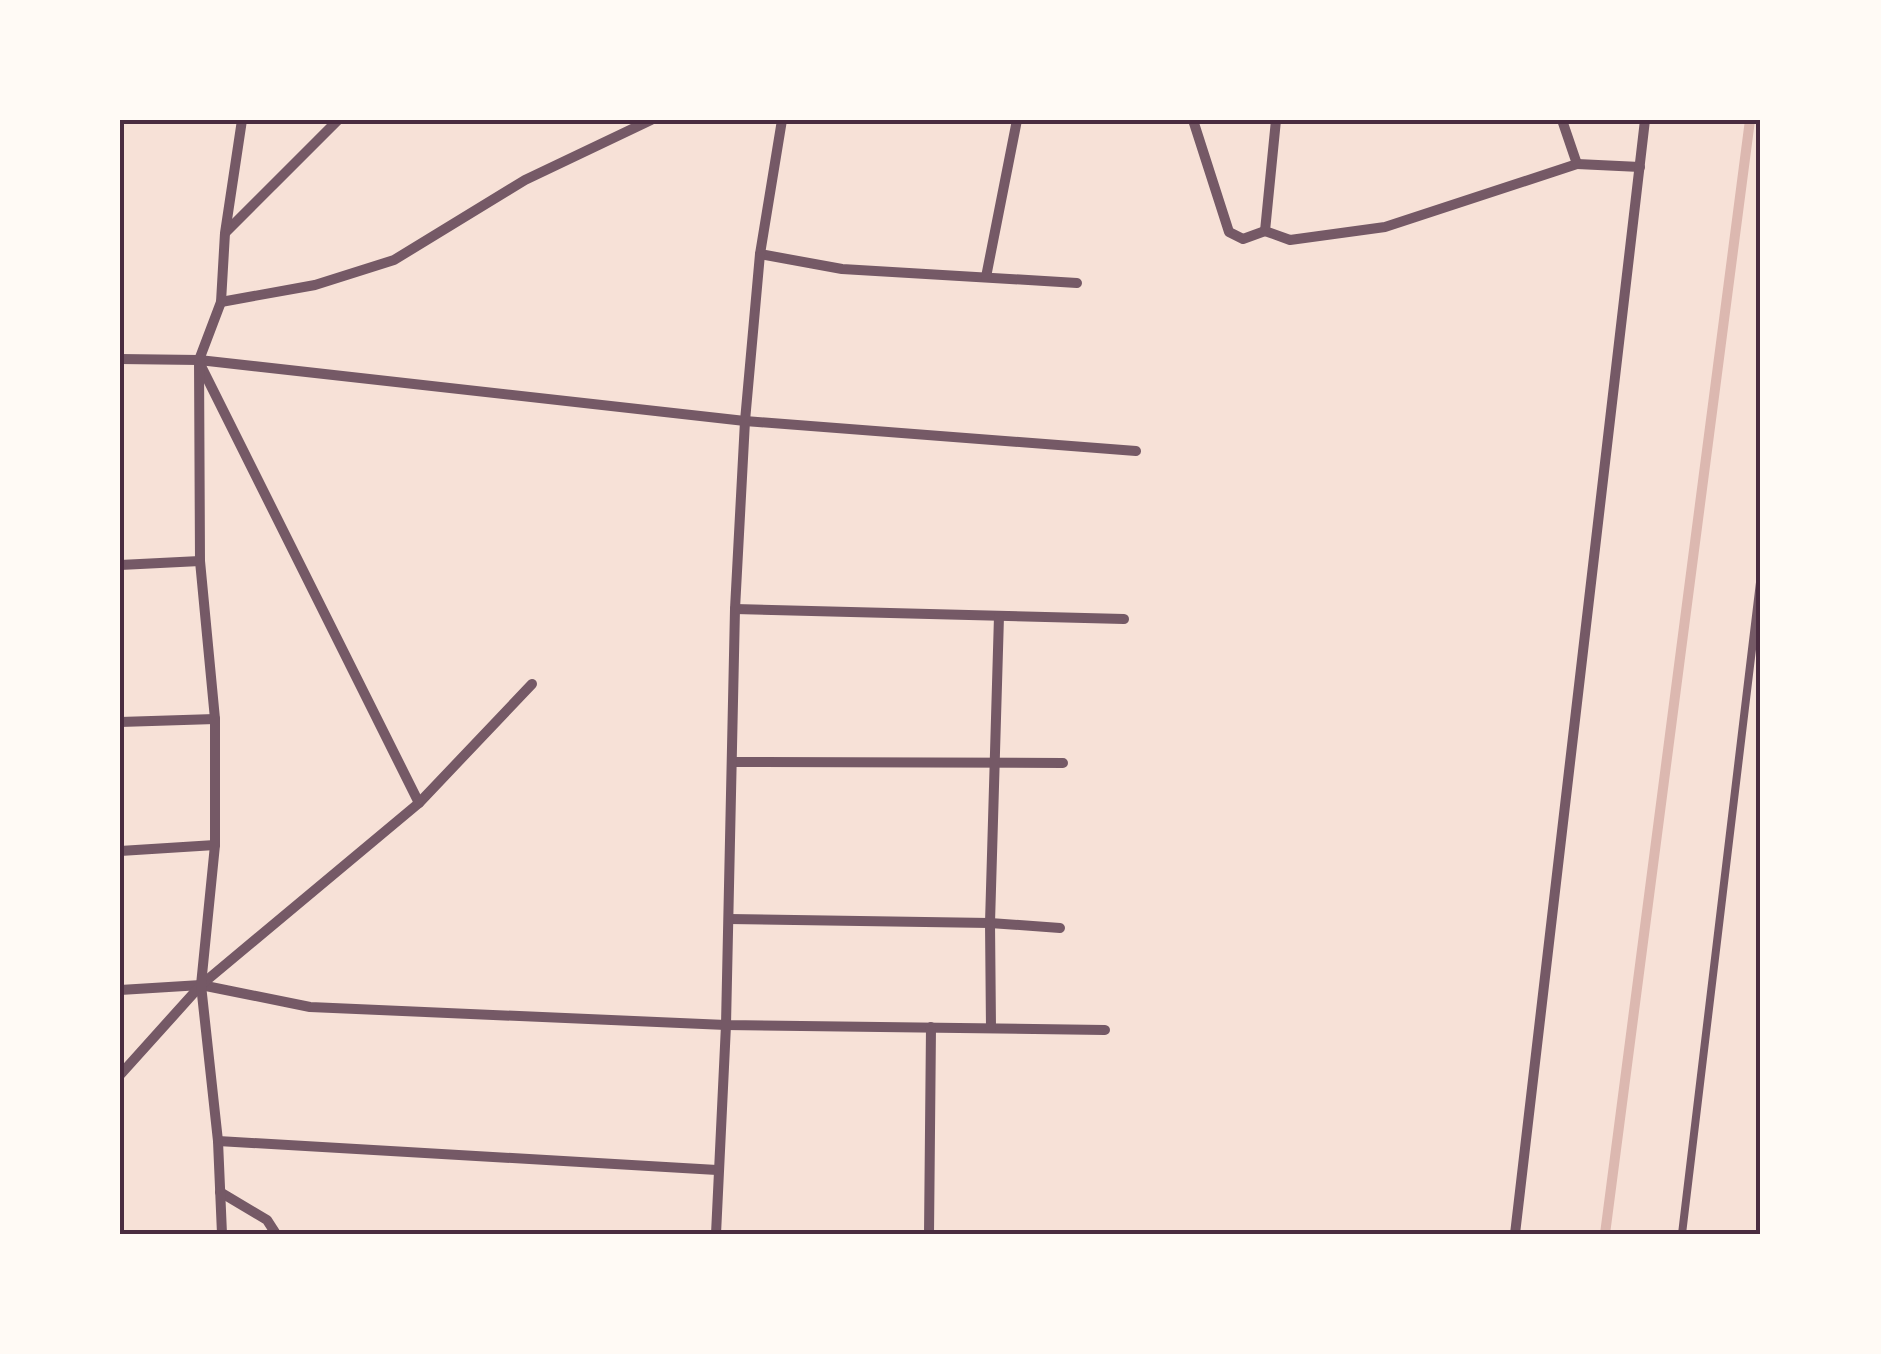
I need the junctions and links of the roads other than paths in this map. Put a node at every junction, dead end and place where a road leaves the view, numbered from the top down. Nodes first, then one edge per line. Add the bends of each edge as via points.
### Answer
1 (242, 120) edge
2 (338, 120) edge
3 (652, 120) edge
4 (782, 120) edge
5 (1017, 120) edge
6 (1193, 120) edge
7 (1276, 120) edge
8 (1562, 120) edge
9 (1645, 120) edge
10 (1577, 164) junction
11 (1640, 167) junction
12 (1265, 231) junction
13 (225, 233) junction
14 (760, 254) junction
15 (986, 277) junction
16 (1076, 283) dead end
17 (221, 302) junction
18 (120, 360) edge
19 (198, 360) junction
20 (745, 420) junction
21 (1136, 451) dead end
22 (200, 561) junction
23 (120, 565) edge
24 (1761, 574) edge
25 (736, 608) junction
26 (999, 616) junction
27 (1124, 619) dead end
28 (532, 684) dead end
29 (215, 719) junction
30 (120, 722) edge
31 (733, 762) junction
32 (996, 763) junction
33 (1063, 763) dead end
34 (419, 803) junction
35 (215, 845) junction
36 (120, 850) edge
37 (729, 919) junction
38 (990, 923) junction
39 (1060, 928) dead end
40 (201, 985) junction
41 (120, 990) edge
42 (726, 1026) junction
43 (931, 1027) junction
44 (990, 1028) junction
45 (1105, 1030) dead end
46 (120, 1075) edge
47 (218, 1141) junction
48 (717, 1170) junction
49 (220, 1192) junction
50 (222, 1234) edge
51 (276, 1234) edge
52 (716, 1234) edge
53 (928, 1234) edge
54 (1515, 1234) edge
55 (1682, 1234) edge

1 - 13 street
2 - 13 street
3 - 17 street via 525,180 394,260 315,285
4 - 14 street
5 - 15 street
6 - 12 street via 1229,232 1243,239
7 - 12 street
8 - 10 street
9 - 11 street
10 - 11 street
10 - 12 street via 1385,227 1290,240
11 - 54 street
13 - 17 street
14 - 15 street via 842,268
14 - 20 street
15 - 16 street
17 - 19 street
18 - 19 street
19 - 20 street
19 - 22 street
19 - 34 street
20 - 21 street
20 - 25 street
22 - 23 street
22 - 29 street
24 - 55 lane
25 - 26 street
25 - 31 street
26 - 27 street
26 - 32 street
28 - 34 street
29 - 30 street
29 - 35 street
31 - 32 street
31 - 37 street
32 - 33 street
32 - 38 street
34 - 40 street
35 - 36 street
35 - 40 street
37 - 38 street
37 - 42 street
38 - 39 street
38 - 44 street
40 - 41 street
40 - 42 street via 310,1007
40 - 46 street
40 - 47 street
42 - 43 street
42 - 48 street
43 - 44 street
43 - 53 street
44 - 45 street
47 - 48 street
47 - 49 street
48 - 52 street
49 - 50 street
49 - 51 street via 267,1220

